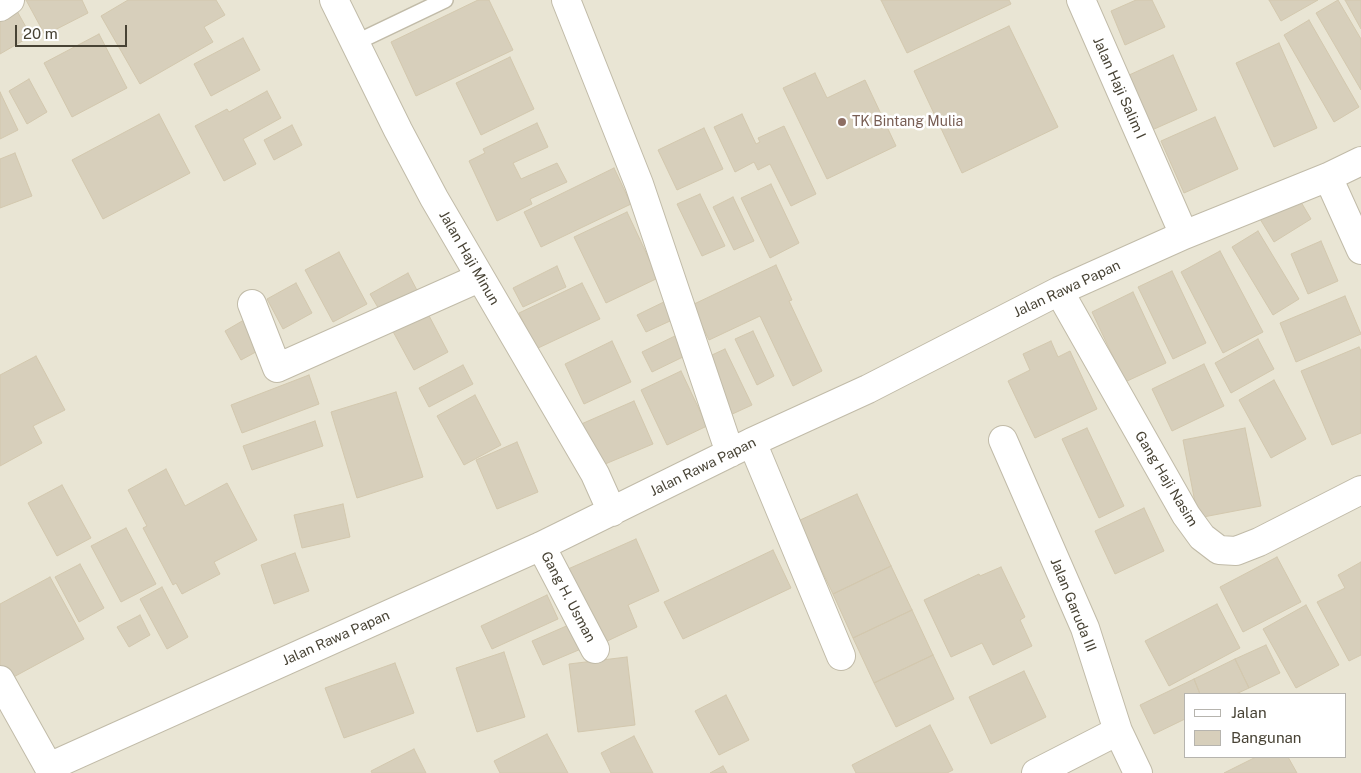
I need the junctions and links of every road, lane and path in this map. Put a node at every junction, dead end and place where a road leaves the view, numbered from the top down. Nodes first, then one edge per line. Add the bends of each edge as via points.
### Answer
1 (10, 0) edge
2 (334, 0) edge
3 (445, 0) edge
4 (566, 0) edge
5 (1081, 0) edge
6 (0, 7) edge
7 (355, 43) junction
8 (1361, 161) edge
9 (1328, 177) junction
10 (1184, 235) junction
11 (1361, 250) edge
12 (479, 278) junction
13 (1059, 291) junction
14 (252, 304) dead end
15 (1003, 440) dead end
16 (741, 447) junction
17 (1361, 490) edge
18 (612, 512) junction
19 (540, 546) junction
20 (595, 649) dead end
21 (841, 656) dead end
22 (0, 680) edge
23 (1118, 731) junction
24 (50, 770) edge
25 (1036, 773) edge
26 (1138, 773) edge

1 - 6 street
2 - 7 street, Jalan Haji Minun
3 - 7 lane
4 - 16 street
5 - 10 street, Jalan Haji Salim I
7 - 12 street, Jalan Haji Minun via 398,130
8 - 9 street, Jalan Rawa Papan
9 - 10 street, Jalan Rawa Papan
9 - 11 street
10 - 13 street, Jalan Rawa Papan
12 - 14 street via 277,368
12 - 18 street, Jalan Haji Minun via 595,474
13 - 16 street, Jalan Rawa Papan via 868,389
13 - 17 street, Gang Haji Nasim via 1186,515 1202,537 1219,550 1236,551 1259,542
15 - 23 street, Jalan Garuda III via 1085,628
16 - 18 street, Jalan Rawa Papan
16 - 21 street
18 - 19 street, Jalan Rawa Papan
19 - 20 street, Gang H. Usman
19 - 24 street, Jalan Rawa Papan
22 - 24 street
23 - 25 street
23 - 26 street, Jalan Garuda III

